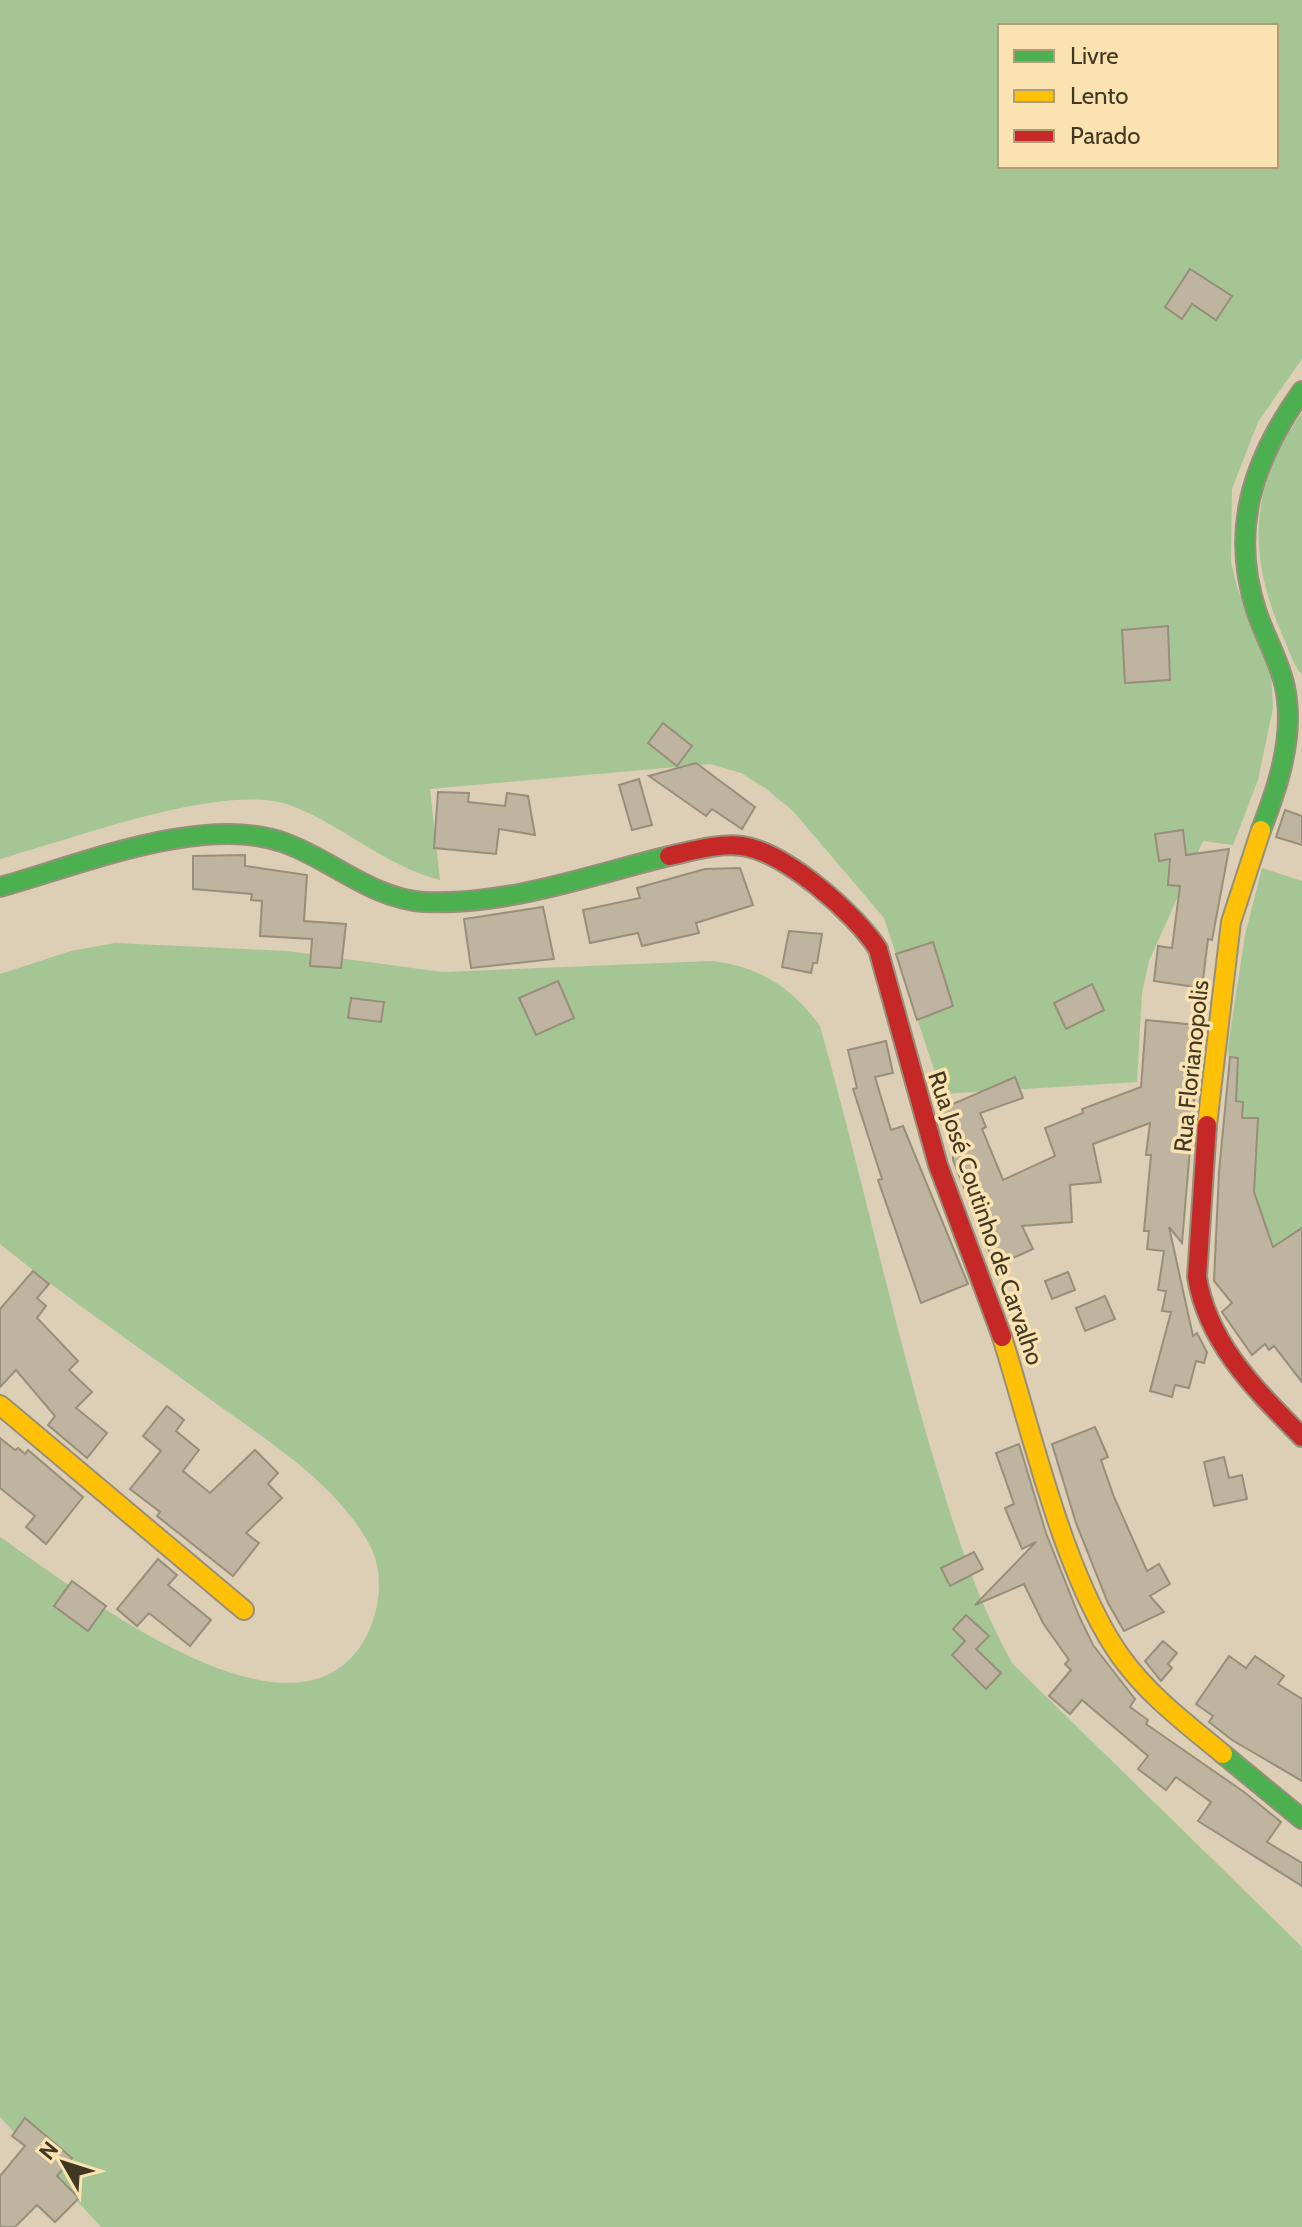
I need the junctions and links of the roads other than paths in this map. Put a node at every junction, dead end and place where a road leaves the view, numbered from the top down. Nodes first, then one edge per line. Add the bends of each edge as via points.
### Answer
1 (1302, 391) edge
2 (0, 887) edge
3 (0, 1405) edge
4 (1302, 1437) edge
5 (244, 1610) dead end
6 (1302, 1819) edge

1 - 4 street, Rua Florianopolis via 1263,449 1246,505 1249,585 1282,673 1288,703 1286,745 1227,947 1197,1277 1207,1320
2 - 6 street, Rua José Coutinho de Carvalho via 195,837 249,834 304,851 396,897 428,902 742,846 763,853 840,906 878,949 933,1150 990,1297 1061,1528 1094,1610 1120,1656 1152,1695
3 - 5 street

